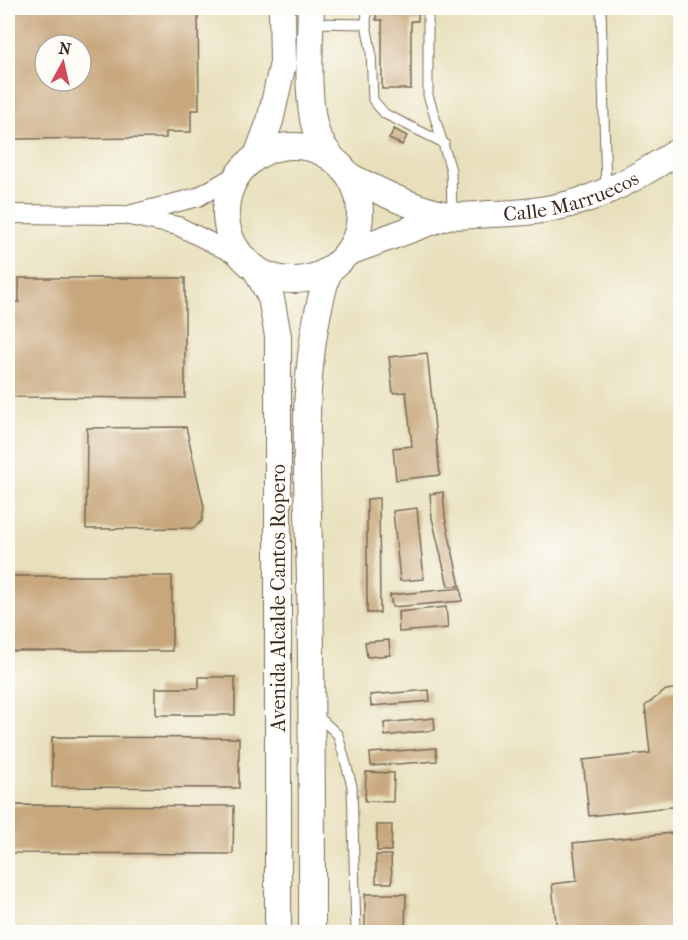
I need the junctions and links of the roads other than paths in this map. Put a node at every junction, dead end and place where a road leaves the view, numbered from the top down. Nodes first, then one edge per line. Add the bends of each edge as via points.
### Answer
1 (282, 8) edge
2 (367, 8) edge
3 (428, 8) edge
4 (601, 8) edge
5 (310, 15) edge
6 (366, 24) junction
7 (444, 143) junction
8 (681, 150) edge
9 (257, 156) junction
10 (332, 158) junction
11 (238, 174) junction
12 (351, 177) junction
13 (606, 192) junction
14 (8, 214) edge
15 (124, 215) junction
16 (451, 215) junction
17 (349, 252) junction
18 (249, 263) junction
19 (329, 270) junction
20 (312, 710) junction
21 (278, 933) edge
22 (312, 933) edge
23 (356, 933) edge

1 - 9 main road via 283,63 270,121
2 - 6 lane
3 - 7 lane via 428,95
4 - 13 lane
5 - 6 lane
5 - 10 main road via 314,121 319,139
6 - 7 lane via 373,100 385,114
7 - 16 lane via 451,170
8 - 13 main road, Calle Marruecos
9 - 10 main road via 295,145
9 - 11 main road
10 - 12 main road
11 - 15 street via 198,197
11 - 18 main road via 228,195 226,218 232,240
12 - 16 main road, Calle Marruecos via 393,198
12 - 17 main road via 361,214 358,234
13 - 16 main road, Calle Marruecos via 583,202 521,214
14 - 15 street
15 - 18 street via 178,226
16 - 17 main road, Calle Marruecos
17 - 19 main road
18 - 19 main road via 272,276 292,280 311,278
18 - 21 main road, Avenida Alcalde Cantos Ropero via 271,298 278,336
19 - 20 main road, Avenida Alcalde Cantos Ropero via 318,305 310,362
20 - 22 main road, Avenida Alcalde Cantos Ropero
20 - 23 lane via 338,735 352,786

